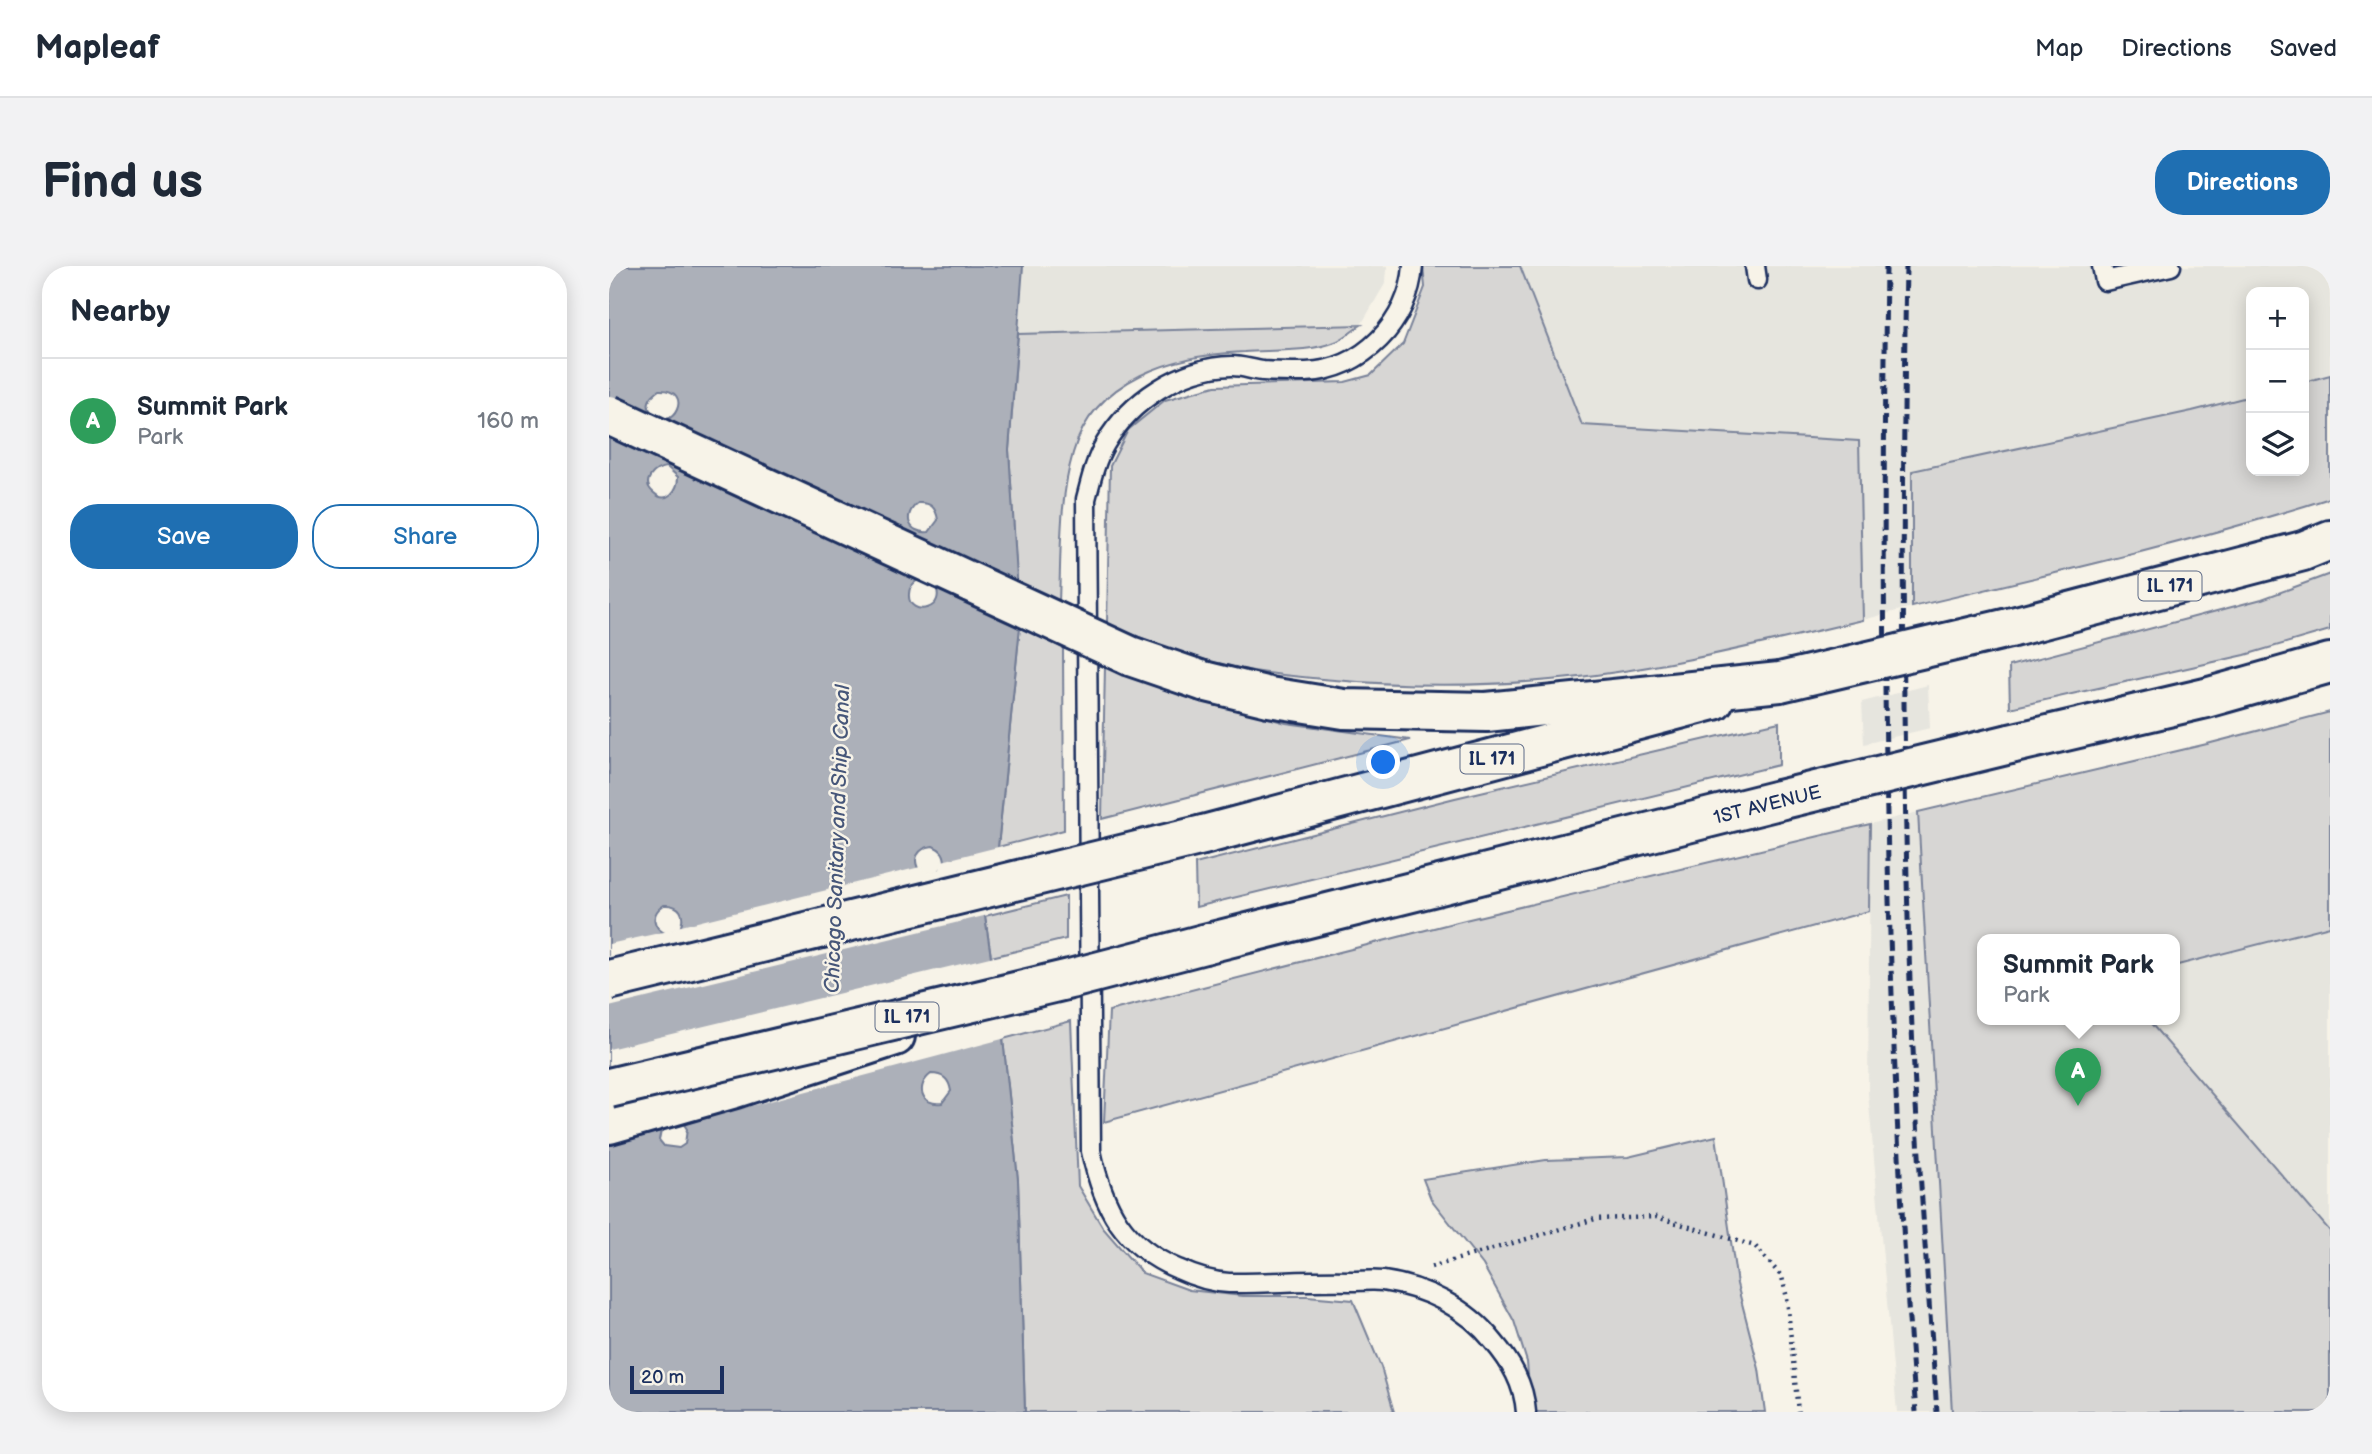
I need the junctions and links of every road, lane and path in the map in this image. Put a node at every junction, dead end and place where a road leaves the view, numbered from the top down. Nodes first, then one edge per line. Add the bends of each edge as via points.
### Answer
1 (1413, 266) edge
2 (2102, 266) edge
3 (2171, 266) edge
4 (609, 415) edge
5 (2330, 540) edge
6 (2330, 663) edge
7 (1780, 682) junction
8 (1070, 979) junction
9 (609, 980) edge
10 (609, 1088) edge
11 (609, 1124) edge
12 (1383, 1281) junction
13 (1527, 1412) edge
14 (1798, 1412) edge

1 - 12 lane via 1406,299 1394,323 1358,358 1307,372 1232,366 1207,370 1176,380 1147,397 1105,443 1086,499 1090,1111 1097,1182 1131,1240 1156,1260 1191,1275 1226,1283
2 - 3 lane via 2105,281
4 - 7 main road, bridge via 1130,656 1269,697 1344,709 1486,712
5 - 7 main road, IL 171, bridge via 2009,628
6 - 8 main road, 1ST AVENUE / IL 171, bridge via 2206,698 1779,800
7 - 9 main road, IL 171, bridge via 1203,835
8 - 10 main road, IL 171, bridge
8 - 11 main road, bridge
12 - 13 lane via 1458,1308 1486,1332 1510,1362
12 - 14 path via 1594,1219 1655,1217 1755,1246 1783,1277

